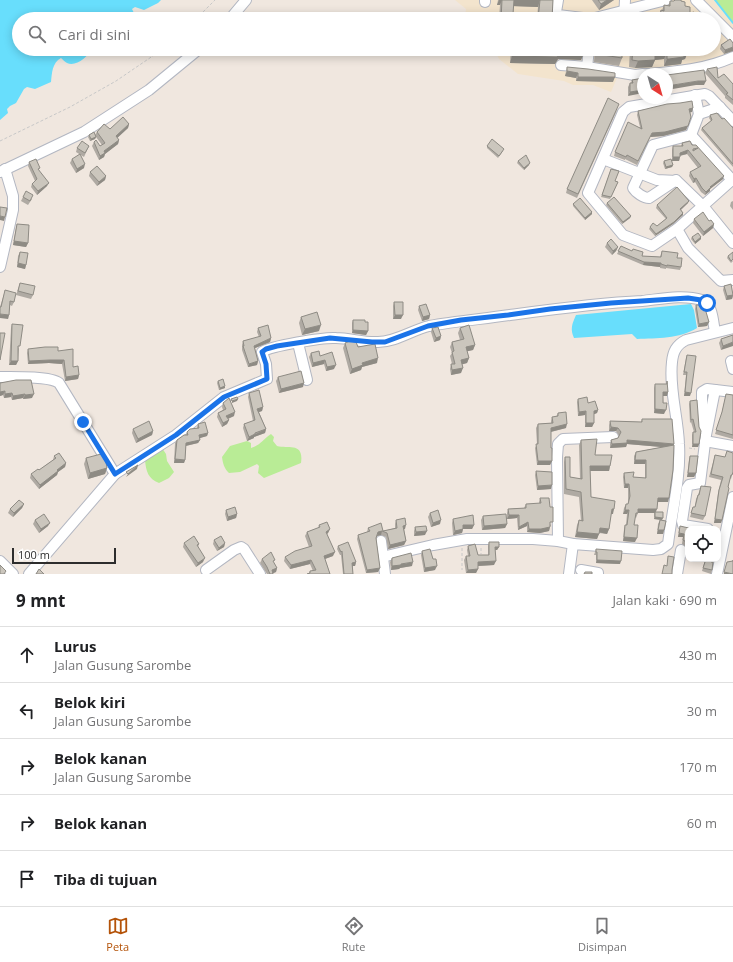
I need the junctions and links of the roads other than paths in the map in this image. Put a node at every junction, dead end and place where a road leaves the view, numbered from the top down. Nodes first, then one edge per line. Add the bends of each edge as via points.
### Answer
1 (246, 0) edge
2 (558, 0) edge
3 (661, 0) edge
4 (696, 0) edge
5 (625, 10) edge
6 (236, 12) edge
7 (556, 12) edge
8 (708, 12) edge
9 (721, 26) edge
10 (733, 38) edge
11 (190, 56) edge
12 (588, 56) edge
13 (733, 57) edge
14 (561, 65) dead end
15 (587, 67) junction
16 (673, 71) edge
17 (637, 75) edge
18 (695, 95) junction
19 (720, 107) junction
20 (699, 114) junction
21 (733, 121) edge
22 (691, 135) junction
23 (602, 159) junction
24 (2, 171) edge
25 (639, 173) junction
26 (676, 180) junction
27 (733, 180) edge
28 (703, 206) junction
29 (677, 229) junction
30 (733, 242) edge
31 (0, 267) edge
32 (733, 280) edge
33 (733, 328) edge
34 (715, 332) junction
35 (298, 343) junction
36 (0, 377) edge
37 (307, 380) dead end
38 (733, 392) edge
39 (613, 437) dead end
40 (706, 438) junction
41 (733, 446) edge
42 (115, 474) junction
43 (733, 497) edge
44 (689, 526) edge
45 (722, 531) edge
46 (558, 540) junction
47 (381, 541) dead end
48 (573, 544) junction
49 (681, 550) dead end
50 (382, 557) junction
51 (0, 561) edge
52 (206, 570) dead end
53 (580, 570) dead end
54 (13, 574) edge
55 (29, 574) edge
56 (260, 574) edge
57 (385, 574) edge
58 (569, 574) edge
59 (601, 574) edge
60 (678, 574) edge
61 (717, 574) edge

1 - 6 street
2 - 7 street
3 - 5 street
4 - 8 street
9 - 10 street
11 - 24 street via 149,90 90,128
12 - 15 street
13 - 16 street via 702,67
14 - 15 street
15 - 17 street
18 - 19 street via 708,95
18 - 20 street
18 - 23 street via 629,107 623,112
19 - 20 street
19 - 21 street
20 - 22 street
22 - 25 street via 654,144
22 - 27 street
23 - 25 street
23 - 29 street via 588,191 589,196 619,232 625,237 650,246
24 - 31 street via 13,196 13,210
25 - 26 street via 656,180
25 - 26 street via 633,189 647,198
26 - 28 street
27 - 28 street
28 - 29 street
28 - 30 street
29 - 32 street via 688,248 721,281
33 - 34 street
34 - 35 street via 708,305 703,301 688,298 611,303 461,320 428,326 385,342 330,338
34 - 48 street via 686,340 674,351 672,377 680,446 668,544 662,549 653,550
35 - 37 street
35 - 42 street via 266,349 262,352 267,379 224,397 176,435
36 - 42 street via 56,381
38 - 40 street via 707,389 702,393
39 - 46 street via 563,439 558,444
40 - 41 street
40 - 44 street via 700,483 689,485 687,488 682,522 683,525
42 - 55 street
43 - 45 street
45 - 61 street
46 - 48 street
46 - 50 street via 462,540
47 - 50 street
48 - 58 street
49 - 60 street
50 - 57 street
51 - 54 street
52 - 56 street via 240,547 244,549
53 - 59 street

